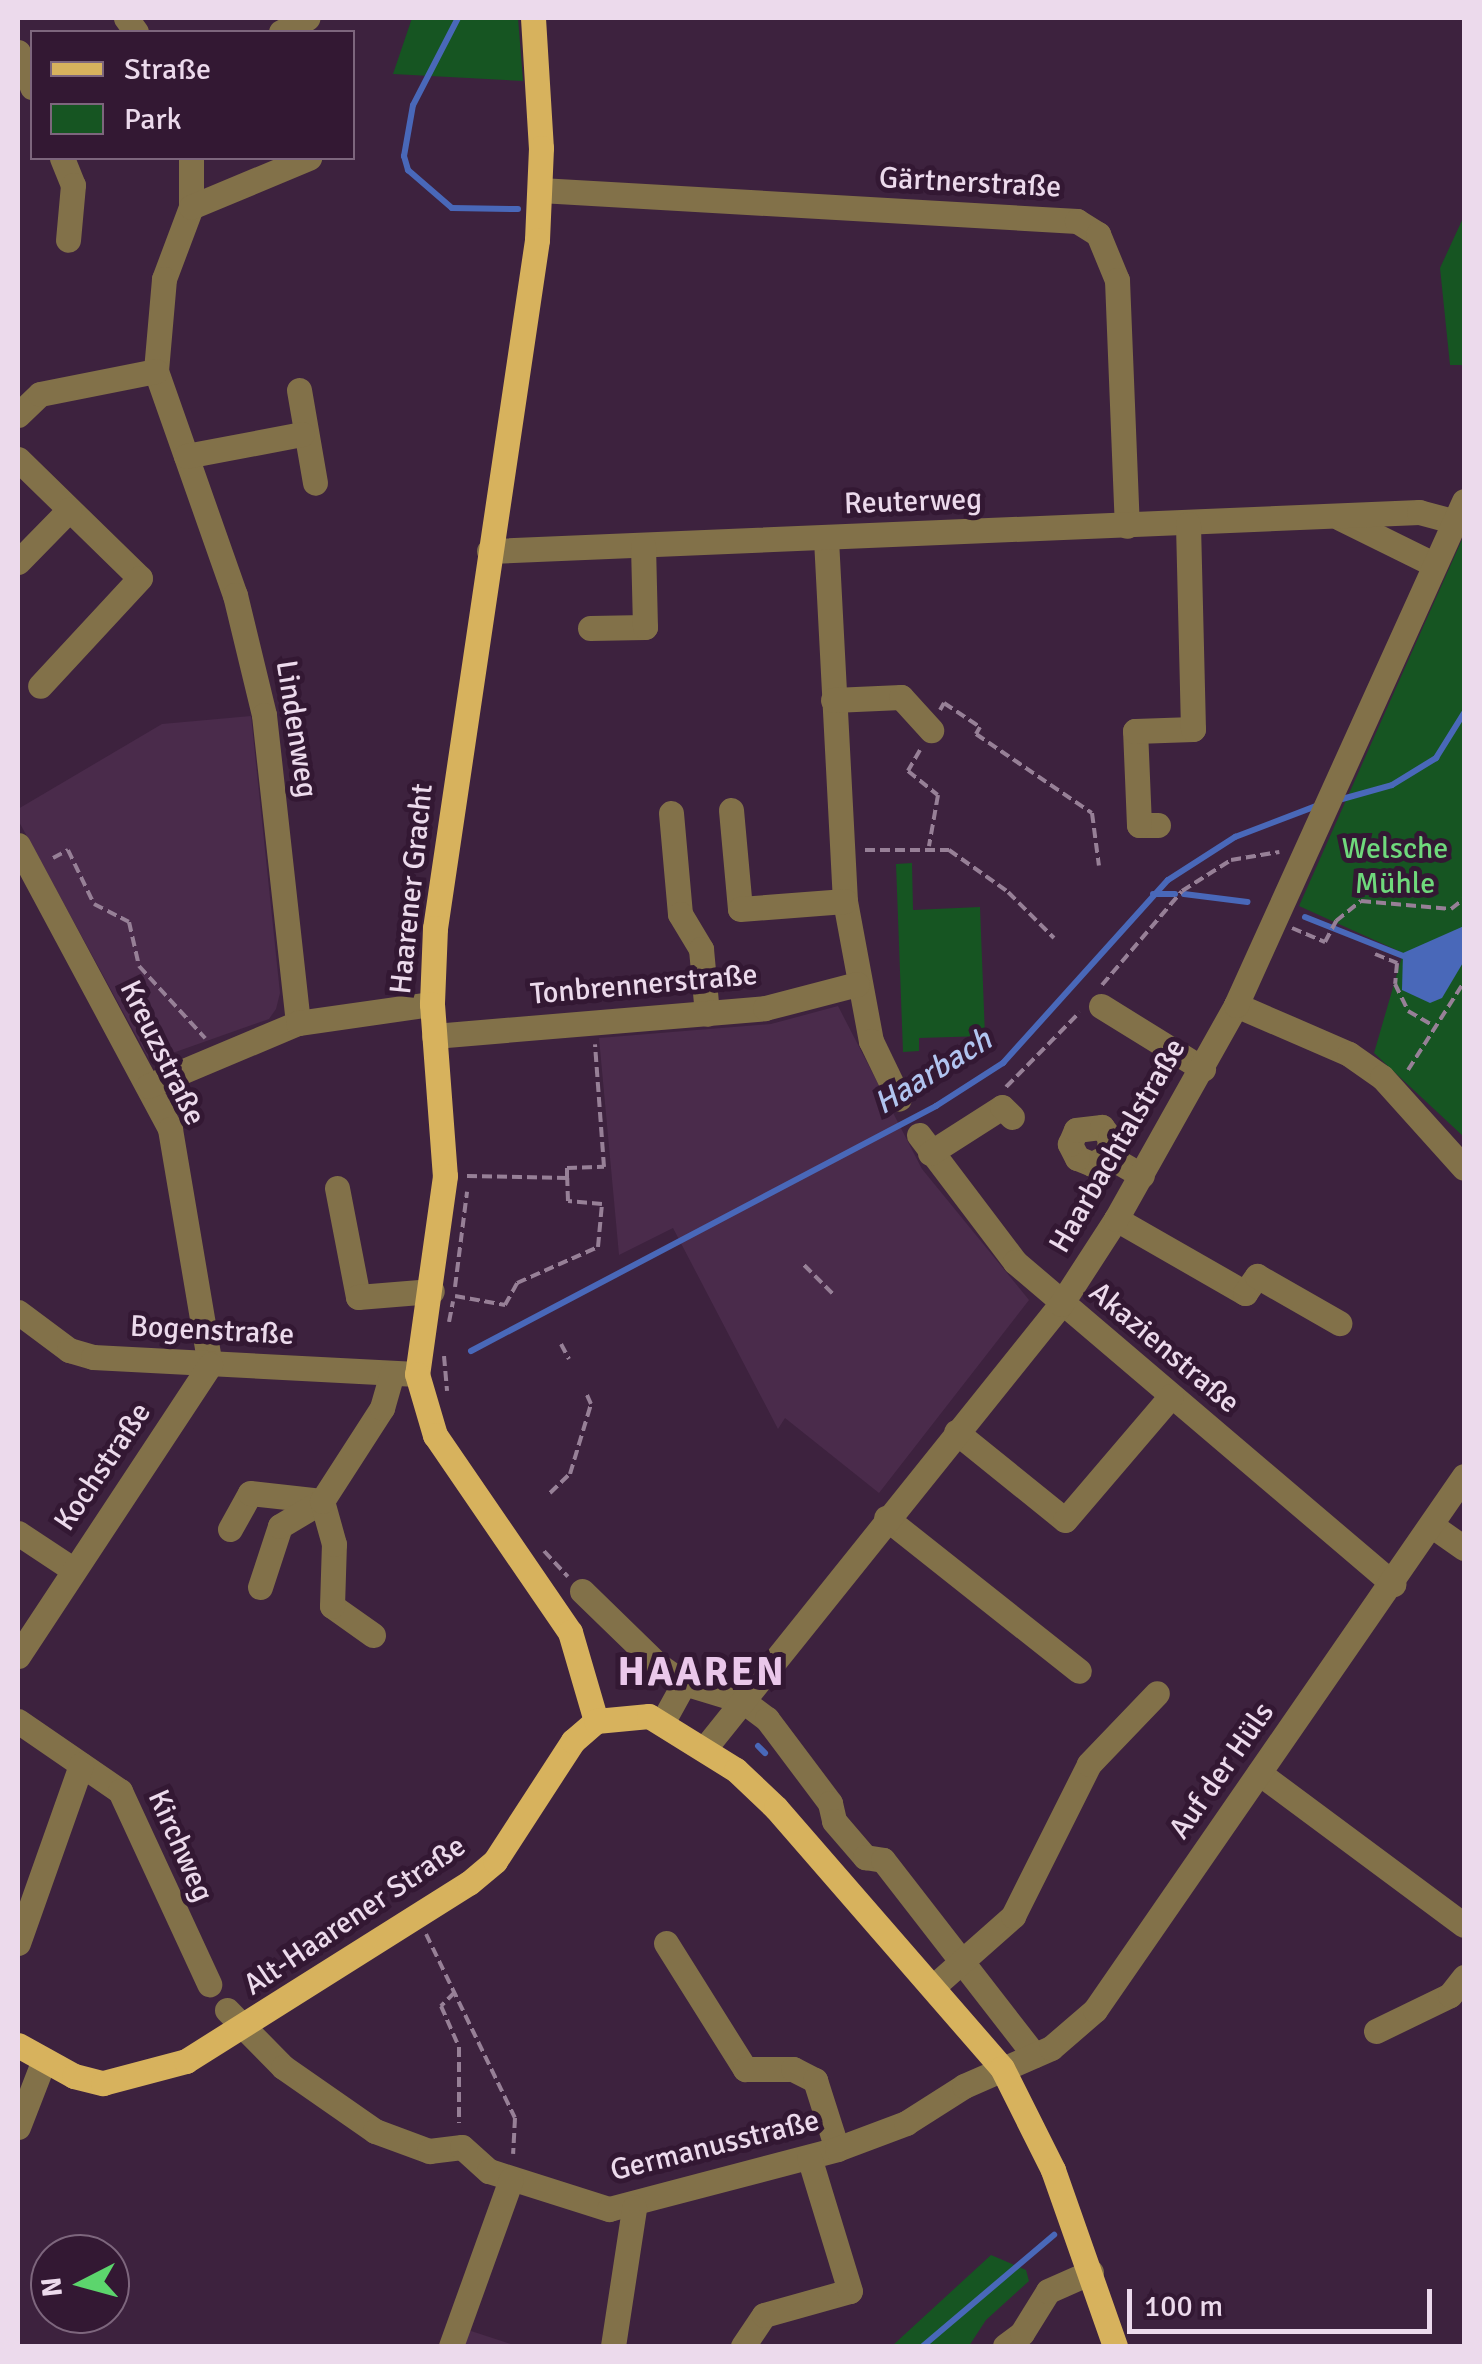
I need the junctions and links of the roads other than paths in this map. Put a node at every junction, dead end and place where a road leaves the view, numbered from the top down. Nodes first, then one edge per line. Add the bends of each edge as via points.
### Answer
1 (307, 18) edge
2 (533, 18) edge
3 (18, 28) edge
4 (285, 30) edge
5 (18, 48) edge
6 (30, 81) edge
7 (63, 160) edge
8 (191, 160) edge
9 (304, 160) edge
10 (540, 190) junction
11 (191, 207) junction
12 (68, 240) dead end
13 (156, 371) junction
14 (299, 390) dead end
15 (18, 415) edge
16 (302, 434) junction
17 (186, 456) junction
18 (18, 460) edge
19 (314, 484) dead end
20 (68, 510) junction
21 (1458, 511) edge
22 (1340, 518) junction
23 (1188, 524) junction
24 (1127, 526) junction
25 (826, 538) junction
26 (643, 546) junction
27 (488, 551) junction
28 (18, 562) edge
29 (1433, 564) junction
30 (590, 628) dead end
31 (40, 686) dead end
32 (833, 700) junction
33 (931, 730) road end
34 (731, 810) dead end
35 (671, 814) dead end
36 (1158, 825) dead end
37 (18, 845) edge
38 (845, 900) junction
39 (857, 984) junction
40 (432, 1004) junction
41 (1236, 1005) junction
42 (1101, 1006) dead end
43 (706, 1014) junction
44 (298, 1022) junction
45 (434, 1036) junction
46 (1202, 1069) junction
47 (148, 1086) junction
48 (898, 1099) dead end
49 (1012, 1117) dead end
50 (1108, 1156) dead end
51 (1464, 1168) edge
52 (1142, 1176) junction
53 (337, 1188) dead end
54 (1116, 1219) junction
55 (443, 1293) junction
56 (1061, 1304) junction
57 (18, 1312) edge
58 (1338, 1322) dead end
59 (210, 1365) junction
60 (405, 1373) junction
61 (1171, 1396) junction
62 (956, 1432) junction
63 (1464, 1476) edge
64 (322, 1501) junction
65 (886, 1518) junction
66 (1432, 1526) junction
67 (230, 1529) dead end
68 (18, 1533) edge
69 (1464, 1548) edge
70 (74, 1570) junction
71 (1394, 1584) junction
72 (260, 1587) dead end
73 (582, 1591) road end
74 (373, 1636) dead end
75 (18, 1656) edge
76 (1079, 1671) dead end
77 (684, 1683) junction
78 (1156, 1693) dead end
79 (742, 1701) junction
80 (596, 1721) junction
81 (18, 1722) edge
82 (662, 1723) junction
83 (705, 1748) junction
84 (82, 1764) junction
85 (1260, 1773) junction
86 (834, 1821) junction
87 (808, 1844) junction
88 (864, 1857) junction
89 (841, 1881) junction
90 (1464, 1925) edge
91 (18, 1943) edge
92 (666, 1943) dead end
93 (964, 1960) junction
94 (1464, 1977) edge
95 (209, 1984) dead end
96 (934, 1986) junction
97 (234, 2020) junction
98 (1376, 2031) dead end
99 (18, 2045) edge
100 (1034, 2056) junction
101 (44, 2060) junction
102 (1002, 2068) junction
103 (18, 2128) edge
104 (837, 2149) junction
105 (808, 2156) junction
106 (510, 2179) junction
107 (634, 2208) junction
108 (1090, 2272) junction
109 (450, 2346) edge
110 (613, 2346) edge
111 (744, 2346) edge
112 (1005, 2346) edge
113 (1115, 2346) edge

1 - 4 street
2 - 10 main road, Haarener Gracht
3 - 5 street via 24,40
5 - 6 street
7 - 12 street via 74,185
8 - 11 street, Lindenweg
9 - 11 street
10 - 24 street, Gärtnerstraße via 1077,221 1098,234 1116,280
10 - 27 main road, Haarener Gracht
11 - 13 street, Lindenweg via 164,279
13 - 15 street via 40,394
13 - 17 street, Lindenweg
14 - 16 street
16 - 17 street
16 - 19 street
17 - 44 street, Lindenweg via 234,595 264,714
18 - 20 street
20 - 28 street
20 - 31 street via 140,578
21 - 22 street, Reuterweg
21 - 29 street, Haarbachtalstraße
22 - 23 street, Reuterweg
22 - 29 street, Reuterweg
23 - 24 street, Reuterweg
23 - 36 street via 1193,729 1135,731 1139,825
24 - 25 street, Reuterweg
25 - 26 street, Reuterweg
25 - 32 street
26 - 27 street, Reuterweg
26 - 30 street via 645,627
27 - 40 main road, Haarener Gracht via 443,859
29 - 41 street, Haarbachtalstraße
32 - 33 street via 901,697
32 - 38 street
34 - 38 street via 740,910
35 - 43 street via 680,914 702,950
37 - 47 street, Kreuzstraße
38 - 39 street
39 - 43 street, Tonbrennerstraße via 766,1008
39 - 48 street via 871,1041
40 - 44 street
40 - 45 main road, Haarener Gracht
41 - 46 street, Haarbachtalstraße
41 - 51 street via 1349,1054 1395,1091
42 - 46 street
43 - 45 street, Tonbrennerstraße
44 - 47 street
45 - 55 main road, Haarener Gracht via 446,1176
46 - 52 street, Haarbachtalstraße
47 - 59 street, Kreuzstraße via 170,1129
49 - 56 street, Akazienstraße via 1002,1107 925,1144 1015,1262
50 - 52 street
52 - 54 street, Haarbachtalstraße
53 - 55 street via 358,1297
54 - 56 street, Haarbachtalstraße
54 - 58 street via 1244,1293 1257,1276
55 - 60 main road, Haarener Gracht
56 - 61 street, Akazienstraße
56 - 62 street, Haarbachtalstraße
57 - 59 street, Bogenstraße via 69,1350 93,1358
59 - 60 street, Bogenstraße
59 - 70 street, Kochstraße
60 - 64 street
60 - 80 main road, Haarener Gracht via 435,1435 570,1632
61 - 62 street via 1065,1520
61 - 71 street, Akazienstraße
62 - 65 street, Haarbachtalstraße
63 - 66 street, Auf der Hüls
64 - 67 street via 250,1493
64 - 72 street via 280,1526
64 - 74 street via 334,1544 332,1606
65 - 76 street
65 - 79 street, Haarbachtalstraße
66 - 69 street
66 - 71 street, Auf der Hüls
68 - 70 street
70 - 75 street, Kochstraße
71 - 85 street, Auf der Hüls
73 - 77 street
77 - 79 street
77 - 82 street
78 - 93 street via 1089,1764 1013,1916
79 - 83 street, Haarbachtalstraße
79 - 86 street via 767,1719 830,1803
80 - 82 main road via 632,1713
80 - 97 main road, Alt-Haarener Straße via 572,1741 495,1861 417,1916
81 - 84 street, Kirchweg
82 - 83 main road
83 - 87 main road
84 - 91 street
84 - 95 street, Kirchweg via 120,1791
85 - 90 street
85 - 100 street, Auf der Hüls via 1096,2010
86 - 87 street
86 - 88 street
87 - 89 main road
88 - 89 street
88 - 93 street via 883,1860
89 - 96 main road
92 - 104 street via 745,2070 793,2068 816,2080
93 - 96 street
93 - 100 street
94 - 98 street via 1450,1996
96 - 102 main road
97 - 101 main road, Alt-Haarener Straße via 186,2060 123,2081 84,2080
97 - 106 street, Germanusstraße via 376,2130 429,2151 462,2147
99 - 101 main road, Alt-Haarener Straße
100 - 102 street, Auf der Hüls
101 - 103 street
102 - 104 street, Germanusstraße via 906,2123
102 - 108 main road via 1053,2170
104 - 105 street, Germanusstraße
105 - 107 street, Germanusstraße
105 - 111 street via 850,2290 764,2316
106 - 107 street, Germanusstraße via 580,2203
106 - 109 street
107 - 110 street
108 - 112 street via 1048,2291 1022,2333
108 - 113 main road

